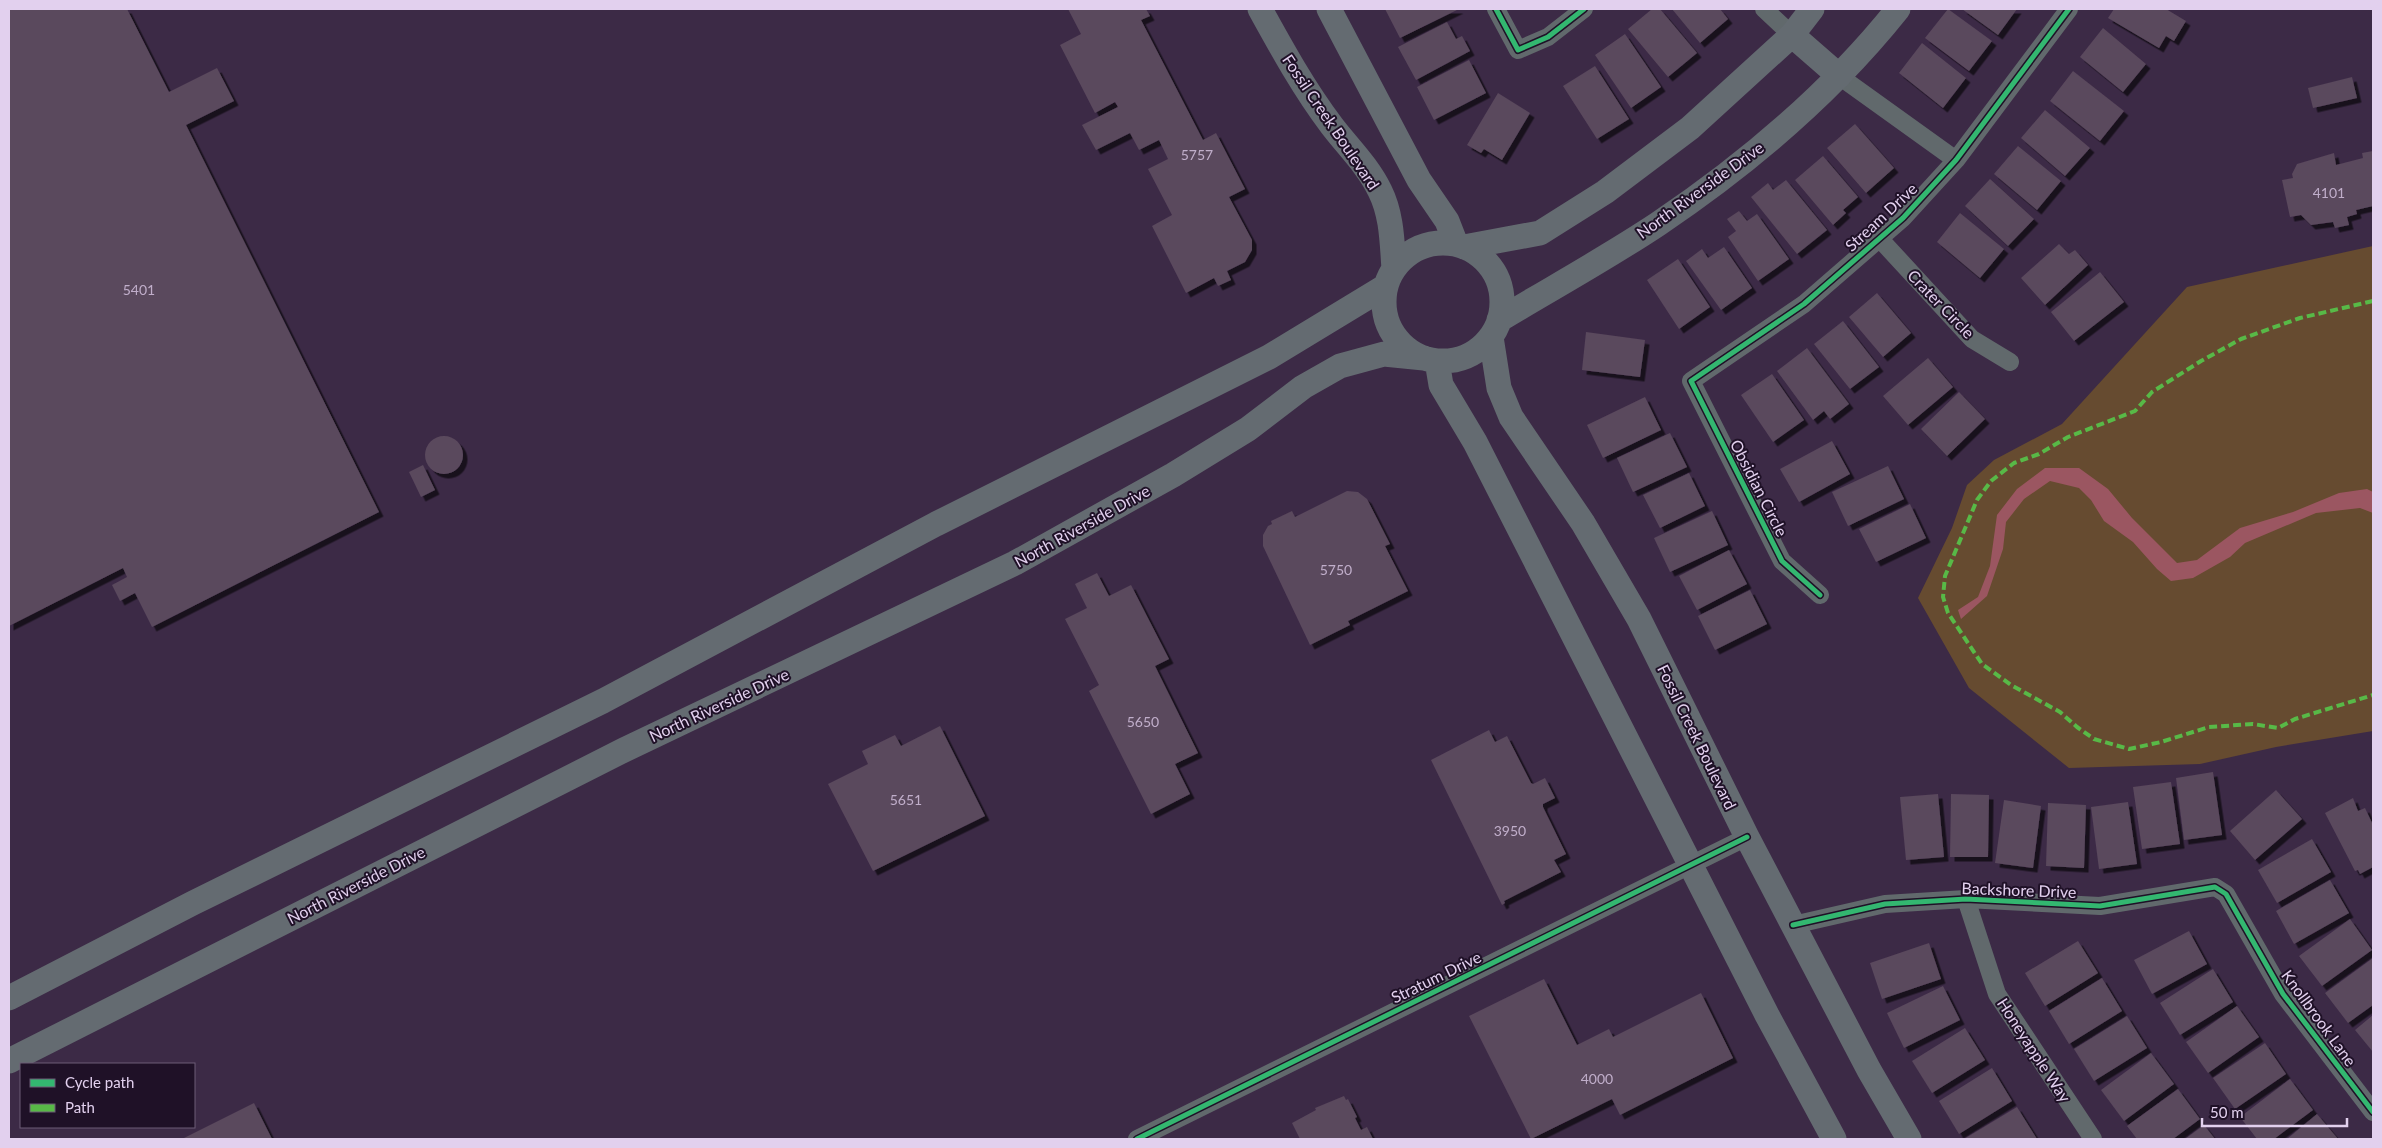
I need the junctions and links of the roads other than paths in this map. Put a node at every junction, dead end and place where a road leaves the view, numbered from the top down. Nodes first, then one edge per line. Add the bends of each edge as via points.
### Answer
1 (1260, 9) edge
2 (1329, 9) edge
3 (1496, 9) edge
4 (1584, 9) edge
5 (1764, 9) edge
6 (1812, 9) edge
7 (1898, 9) edge
8 (2069, 9) edge
9 (1792, 35) junction
10 (1839, 76) junction
11 (1956, 160) junction
12 (1879, 238) junction
13 (1460, 246) junction
14 (1390, 278) junction
15 (1495, 328) junction
16 (1430, 359) junction
17 (2010, 362) dead end
18 (1691, 381) joint
19 (1820, 595) dead end
20 (1747, 837) junction
21 (1692, 865) junction
22 (2215, 887) joint
23 (1966, 899) junction
24 (1793, 925) junction
25 (9, 998) edge
26 (9, 1061) edge
27 (2373, 1112) edge
28 (1137, 1139) edge
29 (1834, 1139) edge
30 (1909, 1139) edge
31 (2092, 1139) edge

1 - 14 main road, Fossil Creek Boulevard via 1289,64 1380,190 1390,220
2 - 13 main road via 1419,180
3 - 4 street via 1518,50 1548,37
5 - 9 street
6 - 9 main road
7 - 10 main road, North Riverside Drive
8 - 11 street, Stream Drive
9 - 10 main road
9 - 13 main road via 1690,128 1605,192 1540,233
10 - 11 street
10 - 15 main road, North Riverside Drive via 1749,158 1658,224
11 - 12 street, Stream Drive via 1903,218
12 - 17 street, Crater Circle via 1972,339
12 - 18 street, Stream Drive via 1804,304
13 - 14 main road via 1428,245 1415,250 1403,258
13 - 15 main road via 1480,256 1492,269 1499,285 1502,302
14 - 16 main road via 1384,304 1387,321 1408,349
14 - 25 main road via 1269,357 936,524 603,701 213,893
15 - 16 main road via 1480,348 1467,356 1452,361
15 - 20 main road, Fossil Creek Boulevard via 1499,388 1511,417 1583,523 1639,619
16 - 21 main road
16 - 26 main road, North Riverside Drive via 1384,354 1340,366 1303,387 1248,428 1173,475 1015,563 616,754
18 - 19 street, Obsidian Circle via 1782,561
20 - 21 street, Stratum Drive
20 - 24 main road, Fossil Creek Boulevard
21 - 28 street, Stratum Drive
21 - 29 main road
22 - 23 street, Backshore Drive via 2100,906
22 - 27 street, Knollbrook Lane via 2226,894 2283,994
23 - 24 street, Backshore Drive via 1885,904
23 - 31 street, Honeyapple Way via 1996,994
24 - 30 main road, Fossil Creek Boulevard

